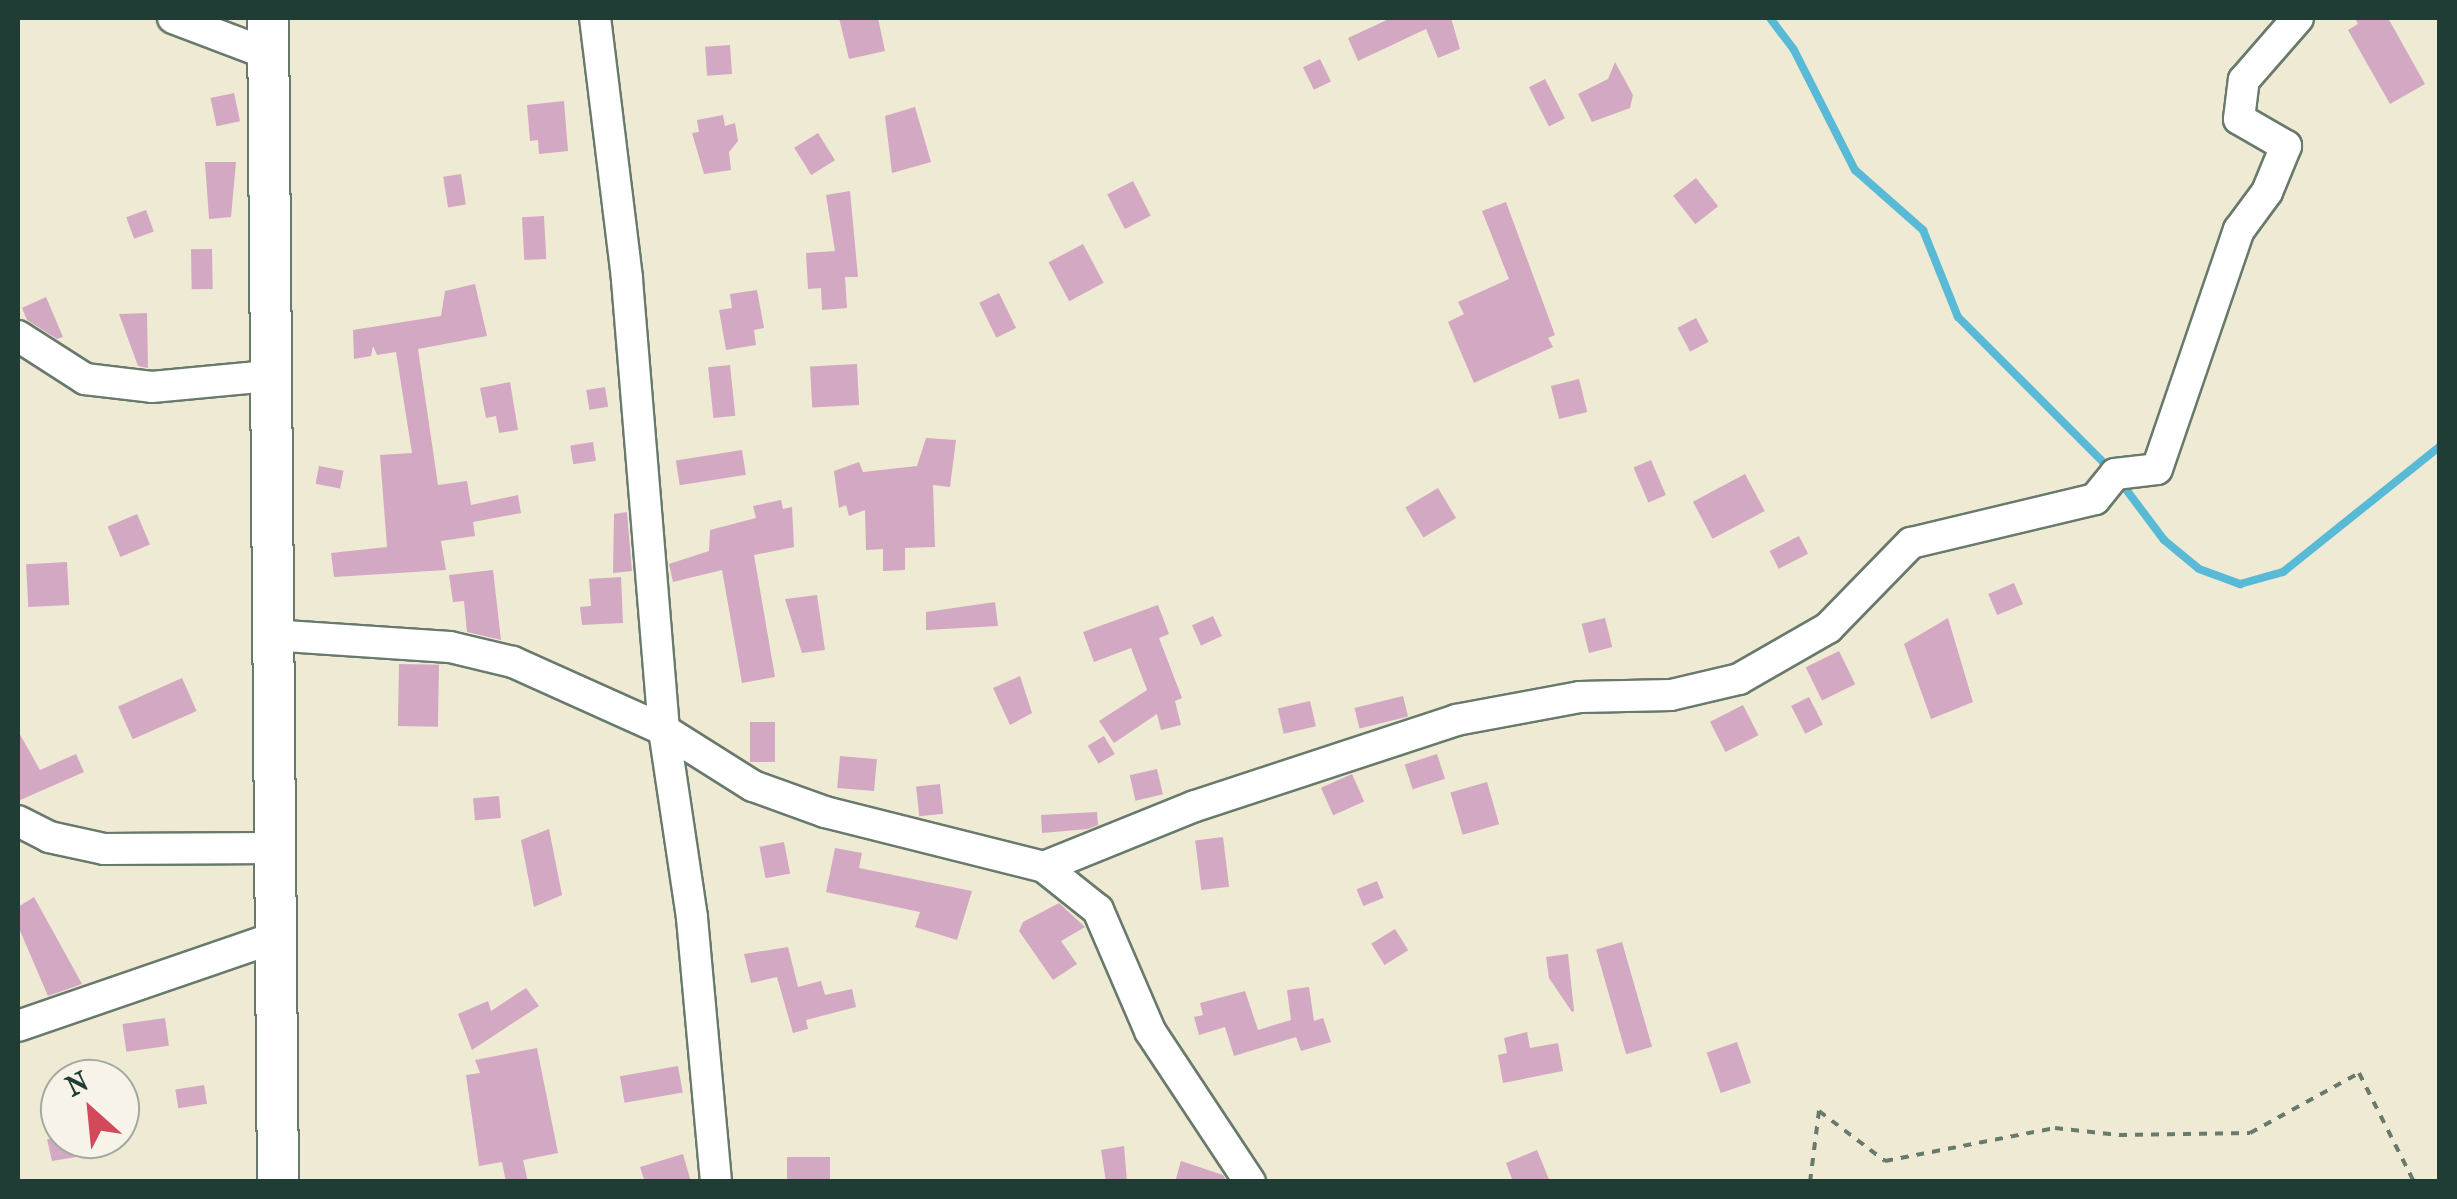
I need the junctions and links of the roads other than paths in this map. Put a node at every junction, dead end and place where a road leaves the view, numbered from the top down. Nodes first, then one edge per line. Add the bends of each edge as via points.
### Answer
1 (173, 18) edge
2 (595, 18) edge
3 (2298, 18) edge
4 (268, 36) edge
5 (18, 336) edge
6 (268, 376) junction
7 (270, 635) junction
8 (664, 730) junction
9 (18, 822) edge
10 (273, 848) junction
11 (1044, 866) junction
12 (273, 938) junction
13 (18, 1026) edge
14 (278, 1182) edge
15 (716, 1182) edge
16 (1250, 1182) edge

1 - 4 street
2 - 8 street via 627,278
3 - 11 street via 2244,80 2238,120 2286,146 2266,192 2239,230 2157,469 2115,474 2095,499 1911,544 1828,628 1738,680 1671,695 1580,697 1456,720 1195,806
4 - 6 main road
5 - 6 street via 86,379 152,387
6 - 7 main road
7 - 8 street via 450,647 513,662
7 - 10 main road
8 - 11 street via 753,786 826,812
8 - 15 street via 692,918
9 - 10 street via 104,849
10 - 12 main road
11 - 16 street via 1098,910 1150,1031
12 - 13 street
12 - 14 main road

